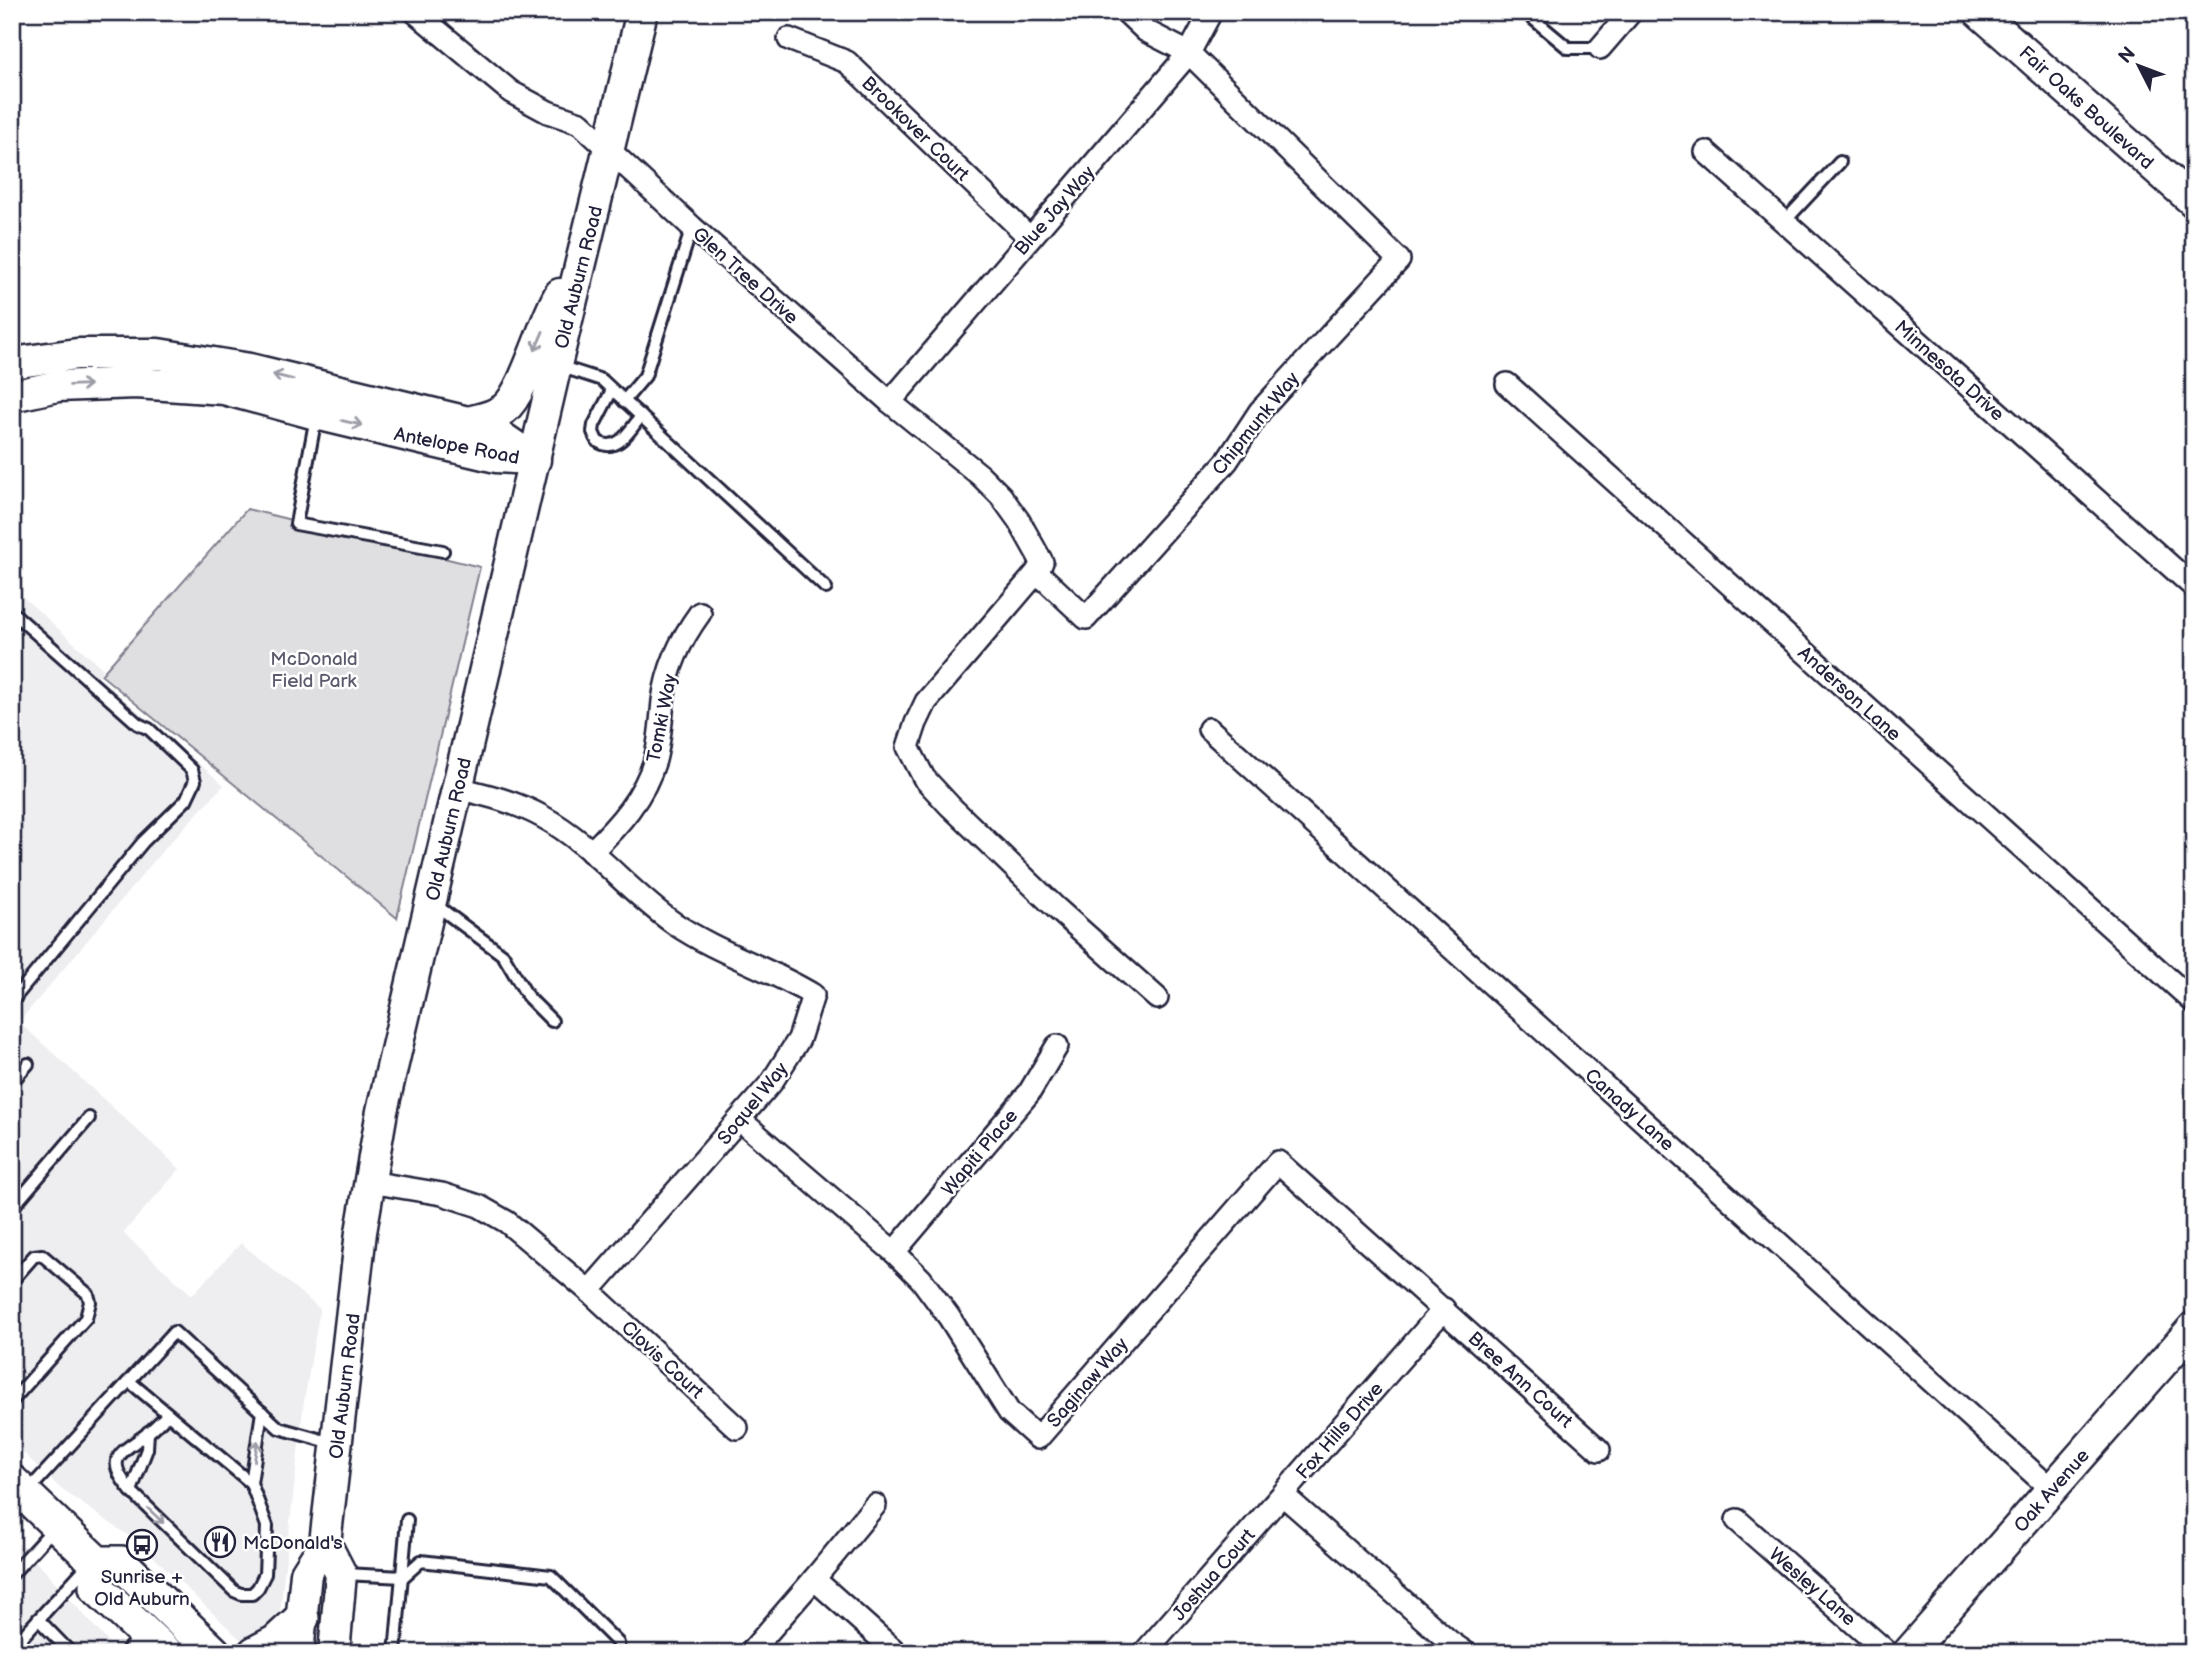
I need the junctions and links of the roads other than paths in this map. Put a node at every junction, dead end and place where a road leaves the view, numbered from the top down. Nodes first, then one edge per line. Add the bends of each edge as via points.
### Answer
1 (415, 12) edge
2 (642, 12) edge
3 (1126, 12) edge
4 (1211, 12) edge
5 (1525, 12) edge
6 (1631, 12) edge
7 (1979, 12) edge
8 (789, 39) dead end
9 (1600, 48) joint
10 (1189, 52) junction
11 (608, 151) junction
12 (1706, 152) dead end
13 (1840, 162) dead end
14 (2194, 202) edge
15 (1784, 222) junction
16 (692, 227) junction
17 (1030, 239) junction
18 (582, 260) junction
19 (12, 363) edge
20 (556, 365) junction
21 (1507, 384) dead end
22 (611, 390) junction
23 (12, 396) edge
24 (624, 401) junction
25 (890, 402) junction
26 (316, 414) junction
27 (641, 416) junction
28 (468, 422) junction
29 (535, 460) junction
30 (443, 551) dead end
31 (1037, 572) junction
32 (2194, 587) edge
33 (826, 588) dead end
34 (12, 612) edge
35 (700, 613) dead end
36 (1209, 729) dead end
37 (457, 788) junction
38 (591, 852) junction
39 (431, 902) junction
40 (1157, 998) dead end
41 (12, 1000) edge
42 (2194, 1002) edge
43 (552, 1021) dead end
44 (1057, 1046) dead end
45 (28, 1064) dead end
46 (12, 1082) edge
47 (89, 1118) dead end
48 (740, 1120) junction
49 (370, 1182) junction
50 (12, 1208) edge
51 (894, 1252) junction
52 (12, 1281) edge
53 (589, 1291) junction
54 (1444, 1309) junction
55 (2194, 1327) edge
56 (130, 1382) junction
57 (12, 1401) edge
58 (262, 1412) junction
59 (169, 1414) junction
60 (737, 1428) dead end
61 (148, 1432) junction
62 (337, 1444) junction
63 (1599, 1450) dead end
64 (251, 1482) junction
65 (18, 1488) edge
66 (2051, 1489) junction
67 (131, 1491) junction
68 (1283, 1495) junction
69 (875, 1505) dead end
70 (407, 1520) dead end
71 (1737, 1520) dead end
72 (57, 1525) junction
73 (325, 1543) junction
74 (95, 1561) junction
75 (12, 1574) edge
76 (341, 1574) junction
77 (403, 1577) junction
78 (814, 1579) junction
79 (302, 1618) junction
80 (38, 1619) junction
81 (145, 1646) edge
82 (12, 1648) edge
83 (1452, 1649) edge
84 (217, 1650) edge
85 (71, 1653) edge
86 (255, 1653) edge
87 (298, 1653) edge
88 (334, 1653) edge
89 (395, 1653) edge
90 (619, 1653) edge
91 (750, 1653) edge
92 (897, 1653) edge
93 (1144, 1653) edge
94 (1888, 1653) edge
95 (1908, 1653) edge

1 - 11 street, Glen Tree Drive via 511,92 580,123
2 - 11 main road, Old Auburn Road
3 - 10 street, Chipmunk Way via 1146,31
4 - 10 street, Blue Jay Way
5 - 9 lane via 1568,48
6 - 9 street
7 - 14 main road, Fair Oaks Boulevard
8 - 17 street, Brookover Court via 847,62
10 - 17 street, Blue Jay Way
10 - 31 street, Chipmunk Way via 1399,260 1260,411 1227,461 1086,618
11 - 16 street, Glen Tree Drive
11 - 18 main road, Old Auburn Road
12 - 15 street, Minnesota Drive
13 - 15 lane
15 - 32 street, Minnesota Drive
16 - 24 lane via 645,376
16 - 25 street, Glen Tree Drive
17 - 25 street, Blue Jay Way
18 - 20 main road, Old Auburn Road
18 -> 28 main road via 551,309 513,400 501,411
28 -> 19 main road, Antelope Road via 250,369 158,354 77,354
20 - 22 lane via 602,380
20 - 29 main road, Old Auburn Road
21 - 42 street, Anderson Lane
22 - 24 lane
22 - 27 lane via 594,425 597,441 617,444
23 -> 26 main road, Antelope Road via 58,386 136,383 224,389
24 - 27 lane
25 - 31 street, Glen Tree Drive via 1001,496 1042,562
26 -> 29 main road, Antelope Road via 496,457
26 - 30 lane via 296,524
27 - 33 lane
28 - 29 main road, Antelope Road via 500,436
29 - 37 main road, Old Auburn Road
31 - 40 street via 926,702 908,747 924,778 950,806
34 - 41 lane via 149,729 192,770 195,781 186,800 135,850
35 - 38 street, Tomki Way via 670,668 650,773 629,812
36 - 66 street, Canady Lane
37 - 38 street, Soquel Way via 530,810
37 - 39 main road, Old Auburn Road
38 - 48 street, Soquel Way via 674,923 813,995 787,1060
39 - 43 lane via 503,955 528,997
39 - 49 main road, Old Auburn Road
44 - 51 street, Wapiti Place via 1029,1093
45 - 46 lane
47 - 50 lane
48 - 51 street, Saginaw Way
48 - 53 street, Soquel Way
49 - 53 street via 442,1194 478,1206 516,1229
49 - 62 main road, Old Auburn Road
51 - 54 street, Saginaw Way via 949,1317 1009,1412 1038,1437 1278,1162
52 - 57 lane via 34,1256 42,1255 88,1294 90,1301 86,1318
53 - 60 street, Clovis Court
54 - 63 street, Bree Ann Court
54 - 68 street, Fox Hills Drive
55 - 66 main road, Oak Avenue
56 - 58 lane via 174,1332
56 - 59 lane
56 - 65 lane
58 - 62 lane via 279,1428
64 -> 58 lane
59 - 61 lane
59 - 64 lane
61 - 67 lane via 148,1449
61 - 67 lane via 125,1447 117,1461 119,1476
62 - 73 main road, Old Auburn Road
67 -> 64 lane via 234,1591 252,1594 265,1574 267,1527
65 - 72 main road
66 - 95 main road, Oak Avenue
68 - 83 street, Fox Hills Drive
68 - 93 street, Joshua Court
69 - 78 street
70 - 77 lane
71 - 94 street, Wesley Lane
72 - 74 main road
72 - 75 lane
73 - 76 main road
73 - 79 main road via 306,1573
74 - 80 lane
74 - 81 main road via 96,1587
74 - 84 main road via 121,1563
76 - 77 lane
76 - 88 main road
77 - 89 lane
77 - 90 lane via 421,1561 551,1576 618,1643
78 - 91 street
78 - 92 street
79 - 86 main road via 276,1642
79 - 87 main road
80 - 82 lane
80 - 85 lane

